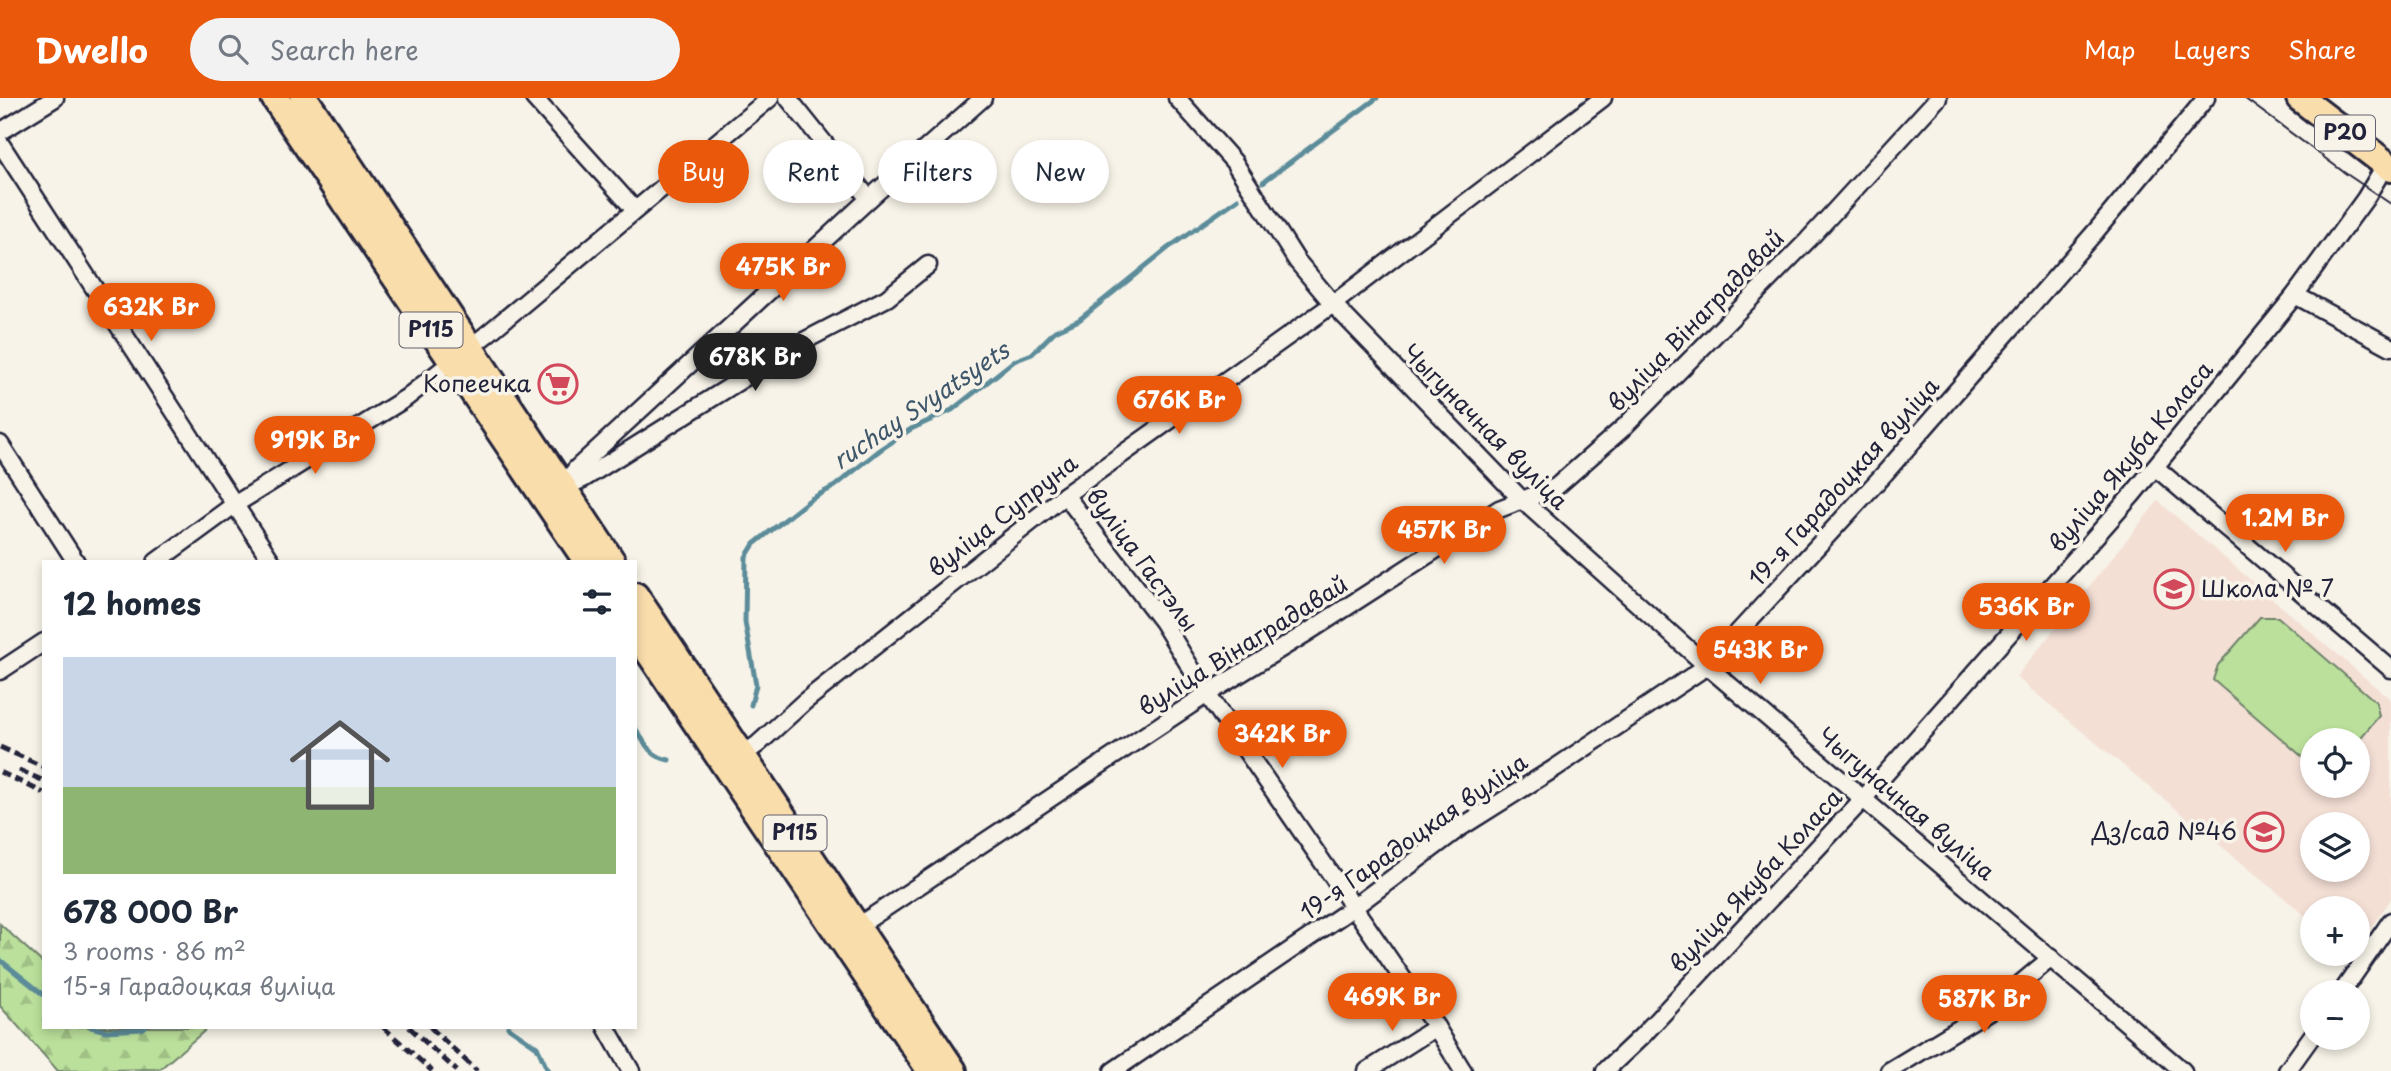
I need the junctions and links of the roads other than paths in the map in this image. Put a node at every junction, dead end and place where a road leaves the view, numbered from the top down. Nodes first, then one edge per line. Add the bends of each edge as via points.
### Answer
1 (55, 98) edge
2 (275, 98) edge
3 (303, 98) edge
4 (534, 98) edge
5 (769, 98) edge
6 (789, 98) edge
7 (983, 98) edge
8 (1177, 98) edge
9 (1603, 98) edge
10 (1938, 98) edge
11 (2206, 98) edge
12 (2300, 98) edge
13 (0, 132) edge
14 (0, 143) edge
15 (2389, 166) edge
16 (869, 199) junction
17 (635, 210) junction
18 (928, 265) dead end
19 (2295, 295) junction
20 (1333, 304) junction
21 (2391, 347) edge
22 (461, 355) junction
23 (0, 444) edge
24 (2155, 467) junction
25 (554, 494) junction
26 (1065, 495) junction
27 (1522, 500) junction
28 (234, 505) junction
29 (75, 560) edge
30 (159, 560) edge
31 (271, 560) edge
32 (587, 560) edge
33 (610, 560) edge
34 (637, 599) edge
35 (637, 634) edge
36 (42, 643) edge
37 (1707, 666) junction
38 (2391, 669) edge
39 (2, 670) edge
40 (1208, 694) junction
41 (735, 761) junction
42 (1864, 798) junction
43 (1354, 906) junction
44 (2391, 921) edge
45 (849, 932) junction
46 (2051, 958) junction
47 (2350, 980) edge
48 (1436, 1027) junction
49 (607, 1029) edge
50 (2302, 1050) edge
51 (631, 1071) edge
52 (931, 1071) edge
53 (953, 1071) edge
54 (1113, 1071) edge
55 (1367, 1071) edge
56 (1463, 1071) edge
57 (1605, 1071) edge
58 (1889, 1071) edge
59 (2183, 1071) edge
60 (2287, 1071) edge

1 - 13 street
2 - 22 main road, Р115
3 - 22 main road, Р115
4 - 17 street
5 - 17 street
6 - 16 street
7 - 16 street
8 - 20 street, Чыгуначная вуліца via 1234,162 1297,261
9 - 20 street, вуліца Супруна
10 - 27 street, вуліца Вінаградавай via 1808,240 1623,428 1556,487
11 - 37 street, 19-я Гарадоцкая вуліца via 1894,462
12 - 15 main road, Р20
14 - 28 street
15 - 19 street, вуліца Якуба Коласа
16 - 25 street
17 - 22 street
18 - 25 street via 887,298 798,344
19 - 21 street
19 - 24 street, вуліца Якуба Коласа
20 - 26 street, вуліца Супруна
20 - 27 street, Чыгуначная вуліца
22 - 25 main road, Р115
22 - 28 street via 406,398
23 - 29 street
24 - 38 street
24 - 42 street, вуліца Якуба Коласа
25 - 32 main road, Р115
25 - 33 main road, Р115
26 - 40 street, вуліца Гастэлы via 1162,621
26 - 41 street, вуліца Супруна
27 - 37 street, Чыгуначная вуліца
27 - 40 street, вуліца Вінаградавай via 1499,509
28 - 30 street
28 - 31 street
34 - 41 main road, Р115
35 - 41 main road, Р115
36 - 39 street
37 - 42 street, Чыгуначная вуліца
37 - 43 street, 19-я Гарадоцкая вуліца via 1458,829
40 - 43 street, вуліца Гастэлы
40 - 45 street, вуліца Вінаградавай
41 - 45 main road, Р115
42 - 46 street, Чыгуначная вуліца
42 - 57 street, вуліца Якуба Коласа
43 - 48 street, вуліца Гастэлы
43 - 54 street, 19-я Гарадоцкая вуліца
44 - 47 street
45 - 52 main road, Р115
45 - 53 main road, Р115
46 - 58 street via 1989,1011
46 - 59 street, Чыгуначная вуліца
48 - 55 street
48 - 56 street, вуліца Гастэлы
49 - 51 street
50 - 60 street

